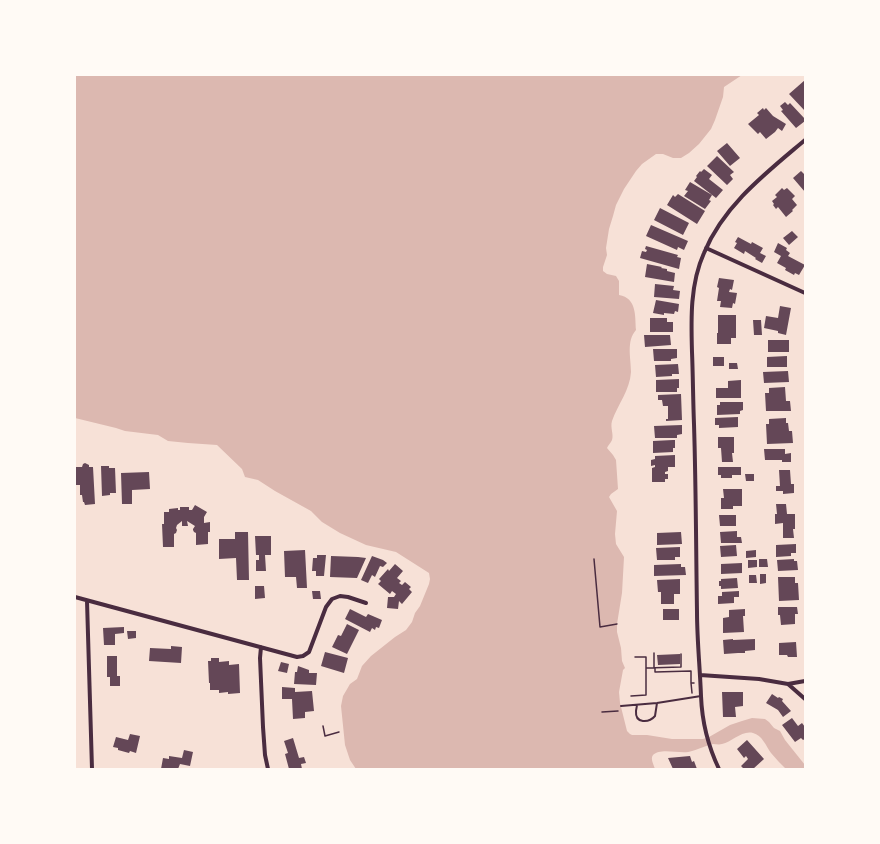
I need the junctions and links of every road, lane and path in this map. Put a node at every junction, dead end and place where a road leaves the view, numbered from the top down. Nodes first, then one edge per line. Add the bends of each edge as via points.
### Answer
1 (805, 140) edge
2 (706, 248) junction
3 (805, 293) edge
4 (594, 559) dead end
5 (75, 597) edge
6 (87, 601) junction
7 (366, 603) dead end
8 (617, 624) dead end
9 (261, 647) junction
10 (654, 653) dead end
11 (681, 654) dead end
12 (635, 657) dead end
13 (673, 667) junction
14 (646, 668) junction
15 (655, 668) junction
16 (673, 672) junction
17 (700, 675) junction
18 (805, 681) edge
19 (700, 682) junction
20 (691, 683) junction
21 (788, 684) junction
22 (631, 696) dead end
23 (701, 696) junction
24 (692, 697) junction
25 (805, 699) edge
26 (657, 703) junction
27 (637, 705) junction
28 (621, 706) dead end
29 (617, 711) dead end
30 (602, 712) dead end
31 (323, 726) dead end
32 (339, 732) dead end
33 (92, 769) edge
34 (268, 769) edge
35 (719, 769) edge

1 - 2 street via 768,171 733,206 716,228
2 - 3 street
2 - 17 street via 697,273 692,309
4 - 8 path via 600,626
5 - 6 street
6 - 9 street
6 - 33 street
7 - 9 street via 340,596 332,599 326,607 309,652 303,656 297,657
9 - 34 street via 263,727
10 - 15 path
11 - 13 path via 681,667
12 - 14 path via 646,657
13 - 15 path
13 - 16 path
14 - 15 path
14 - 22 path via 646,695
15 - 16 path via 655,672
16 - 20 path via 691,671
17 - 19 street
17 - 21 street via 759,679
18 - 21 street
19 - 20 path
19 - 23 street
20 - 24 path
21 - 25 street
23 - 24 lane
23 - 35 street via 705,730
24 - 26 lane
26 - 27 lane
26 - 27 lane via 655,716 645,721 637,717
27 - 28 lane
29 - 30 path
31 - 32 path via 325,736

